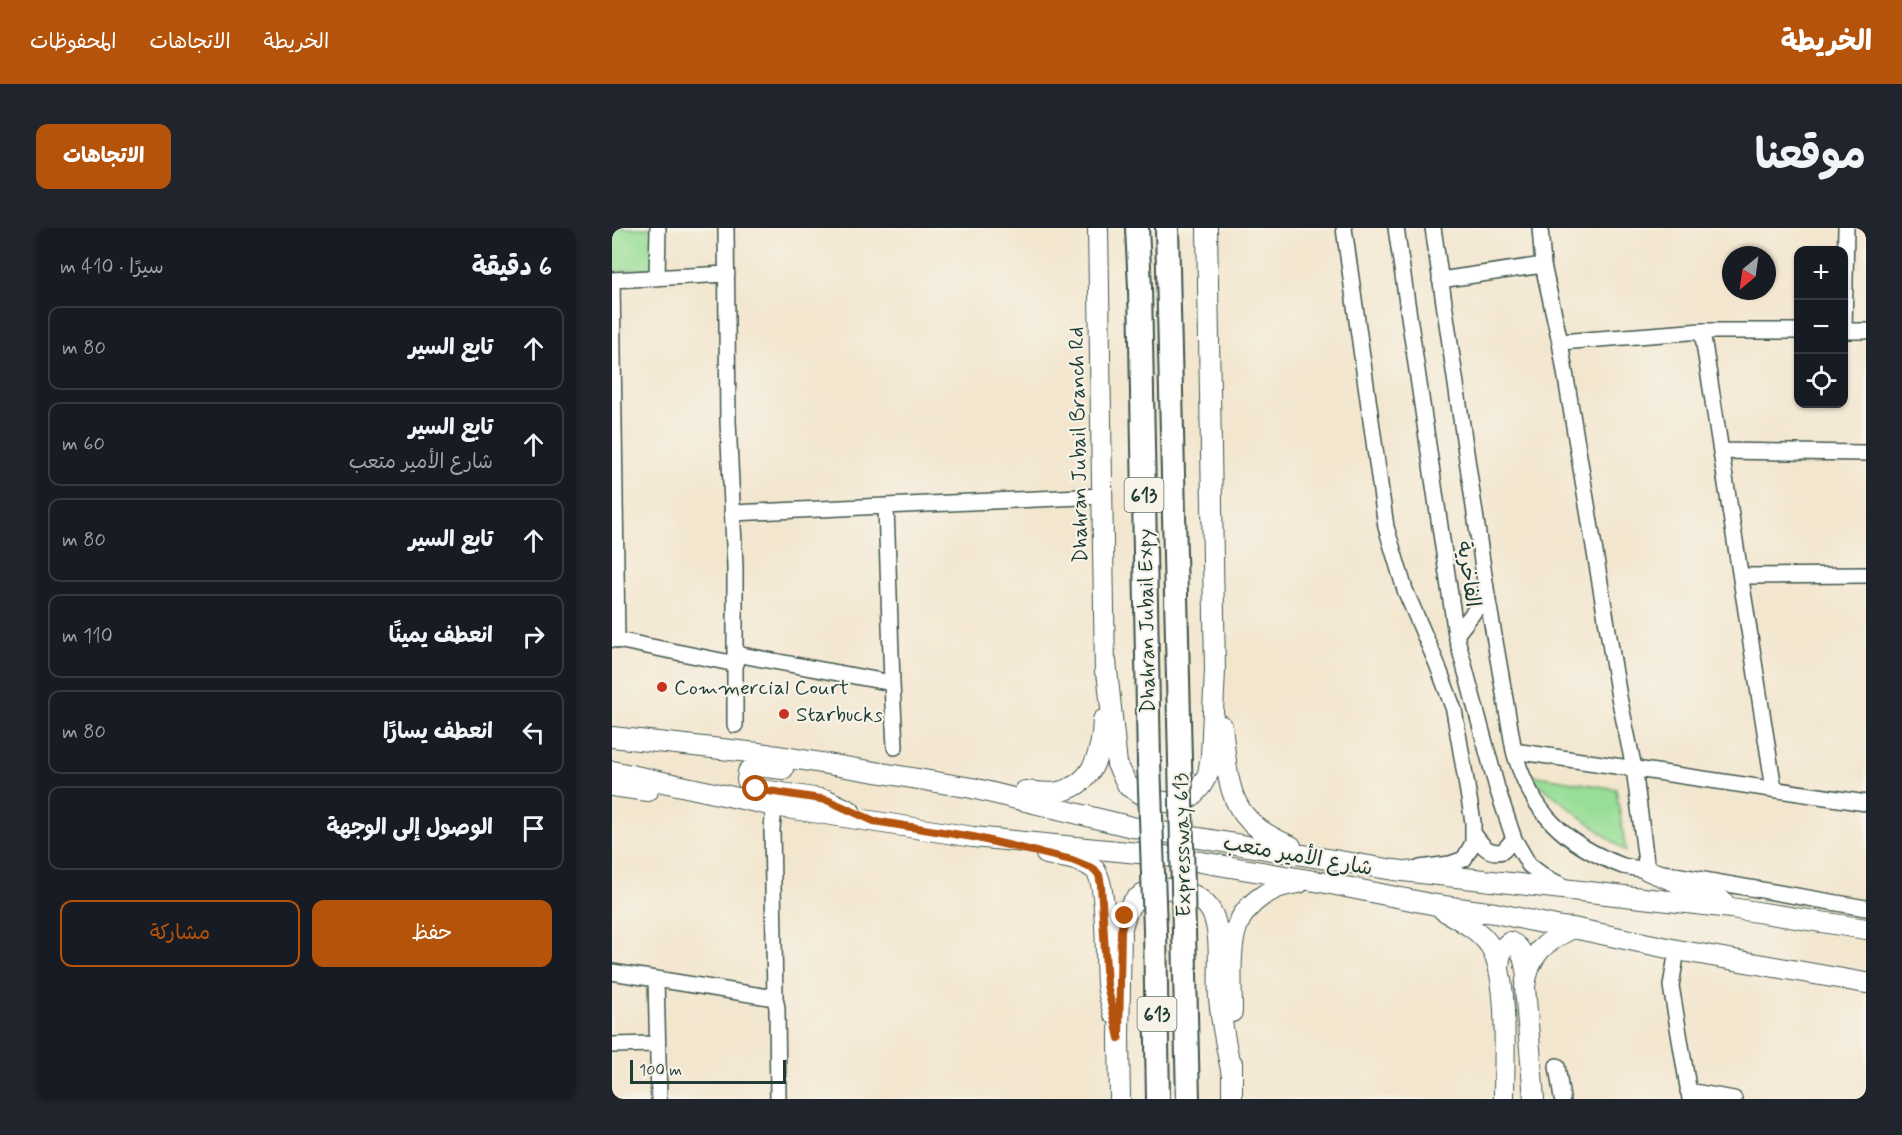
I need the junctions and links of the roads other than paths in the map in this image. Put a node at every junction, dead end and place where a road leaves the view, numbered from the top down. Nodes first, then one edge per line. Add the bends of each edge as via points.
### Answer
1 (658, 228) edge
2 (726, 228) edge
3 (1098, 228) edge
4 (1137, 228) edge
5 (1167, 228) edge
6 (1207, 228) edge
7 (1344, 228) edge
8 (1396, 228) edge
9 (1433, 228) edge
10 (1540, 228) edge
11 (1846, 228) edge
12 (1543, 265) junction
13 (727, 274) junction
14 (657, 278) junction
15 (612, 280) edge
16 (1440, 280) junction
17 (1845, 300) edge
18 (1702, 331) junction
19 (1794, 331) edge
20 (1848, 331) edge
21 (1866, 331) edge
22 (1560, 342) junction
23 (1722, 451) junction
24 (1866, 453) edge
25 (1103, 496) junction
26 (886, 507) junction
27 (732, 513) junction
28 (1866, 575) edge
29 (1742, 576) junction
30 (1487, 595) junction
31 (1456, 635) junction
32 (614, 639) edge
33 (736, 659) junction
34 (1106, 661) junction
35 (1215, 670) junction
36 (892, 683) junction
37 (612, 724) edge
38 (735, 725) dead end
39 (612, 737) edge
40 (896, 747) dead end
41 (1514, 751) junction
42 (767, 754) junction
43 (1180, 760) joint
44 (1149, 762) joint
45 (1634, 768) junction
46 (612, 771) edge
47 (887, 774) junction
48 (612, 786) edge
49 (972, 788) junction
50 (1774, 789) junction
51 (1866, 803) edge
52 (770, 805) junction
53 (874, 821) junction
54 (1474, 834) junction
55 (973, 837) junction
56 (1515, 839) junction
57 (1322, 858) junction
58 (1394, 870) junction
59 (1647, 870) junction
60 (1321, 882) junction
61 (1574, 891) junction
62 (1436, 905) junction
63 (1866, 908) edge
64 (1748, 911) junction
65 (1866, 916) edge
66 (1840, 925) junction
67 (1574, 927) junction
68 (1866, 929) edge
69 (1677, 950) junction
70 (1499, 968) junction
71 (612, 972) edge
72 (1527, 975) junction
73 (656, 979) junction
74 (1866, 983) edge
75 (775, 998) junction
76 (1119, 1038) junction
77 (657, 1044) junction
78 (612, 1045) edge
79 (1557, 1066) dead end
80 (1232, 1075) junction
81 (1689, 1095) edge
82 (658, 1099) edge
83 (778, 1099) edge
84 (1120, 1099) edge
85 (1158, 1099) edge
86 (1188, 1099) edge
87 (1232, 1099) edge
88 (1504, 1099) edge
89 (1534, 1099) edge
90 (1562, 1099) edge
91 (1734, 1099) edge

1 - 14 street
2 - 13 street
3 - 25 main road, Dhahran Jubail Branch Rd
4 - 44 highway, Dhahran Jubail Expy / 613
5 - 43 highway, Dhahran Jubail Expy / 613
6 - 35 main road
7 - 54 street via 1386,526 1405,590 1454,710
8 - 31 street, الفاخرية
9 - 16 street
10 - 12 street
11 - 17 street
12 - 16 street
12 - 22 street
13 - 14 street
13 - 27 street
14 - 15 street
15 - 32 street
16 - 30 street
18 - 19 street
18 - 22 street
18 - 23 street
20 - 21 street
22 - 45 street
23 - 24 street
23 - 29 street
25 - 26 street
25 - 34 main road, Dhahran Jubail Branch Rd
26 - 27 street
26 - 36 street
27 - 33 street
28 - 29 street
29 - 50 street
30 - 31 street
30 - 41 street
31 - 56 street, الفاخرية via 1497,788
32 - 33 street
33 - 36 street
33 - 38 street
34 - 35 main road via 1117,764 1122,776 1138,794 1166,803 1179,803 1192,796 1208,774
34 - 49 main road via 1102,739 1097,761 1084,778 1055,793
35 - 57 main road via 1230,790 1237,805 1259,831
36 - 40 street
37 - 42 main road
39 - 42 main road, شارع الأمير متعب
41 - 45 street
41 - 59 street via 1527,790 1540,810 1570,839 1607,860
42 - 47 main road, شارع الأمير متعب
43 - 86 highway, Expressway 613 / 613, bridge
44 - 85 highway, Expressway 613 / 613, bridge
45 - 50 street
45 - 59 street
46 - 52 main road, شارع الأمير متعب
47 - 49 main road, شارع الأمير متعب
47 - 53 main road via 827,777 760,766 751,769 746,777 756,789 827,800
48 - 52 main road
49 - 57 main road, شارع الأمير متعب via 1132,826
50 - 51 street
52 - 53 main road, شارع الأمير متعب
52 - 75 street
53 - 55 main road, شارع الأمير متعب
54 - 56 street via 1491,852 1503,851
54 - 58 street via 1471,851 1464,859
55 - 60 main road, شارع الأمير متعب via 1113,849
55 - 76 main road via 1072,860 1099,875 1107,985
56 - 61 street, الفاخرية via 1529,865
57 - 58 main road, شارع الأمير متعب
58 - 61 main road, شارع الأمير متعب
59 - 63 street
59 - 64 main road
60 - 62 main road, شارع الأمير متعب
60 - 80 main road via 1282,885 1266,893 1248,909 1237,928
61 - 64 main road, شارع الأمير متعب
62 - 67 main road, شارع الأمير متعب
62 - 70 main road via 1481,935
64 - 66 main road, شارع الأمير متعب
65 - 66 main road
66 - 68 main road, شارع الأمير متعب
67 - 69 main road, شارع الأمير متعب
67 - 72 main road via 1550,939 1536,955
69 - 74 main road, شارع الأمير متعب
69 - 81 street via 1671,986
70 - 72 main road via 1500,955 1510,942 1522,952
70 - 88 main road via 1504,1015
71 - 73 street
72 - 89 main road
73 - 75 street
73 - 77 street
75 - 83 street
76 - 80 main road via 1121,931 1125,916 1133,902 1156,890 1191,893 1210,909 1214,919 1219,999
76 - 84 main road
77 - 78 street
77 - 82 street
79 - 90 street
80 - 87 main road
81 - 91 street

